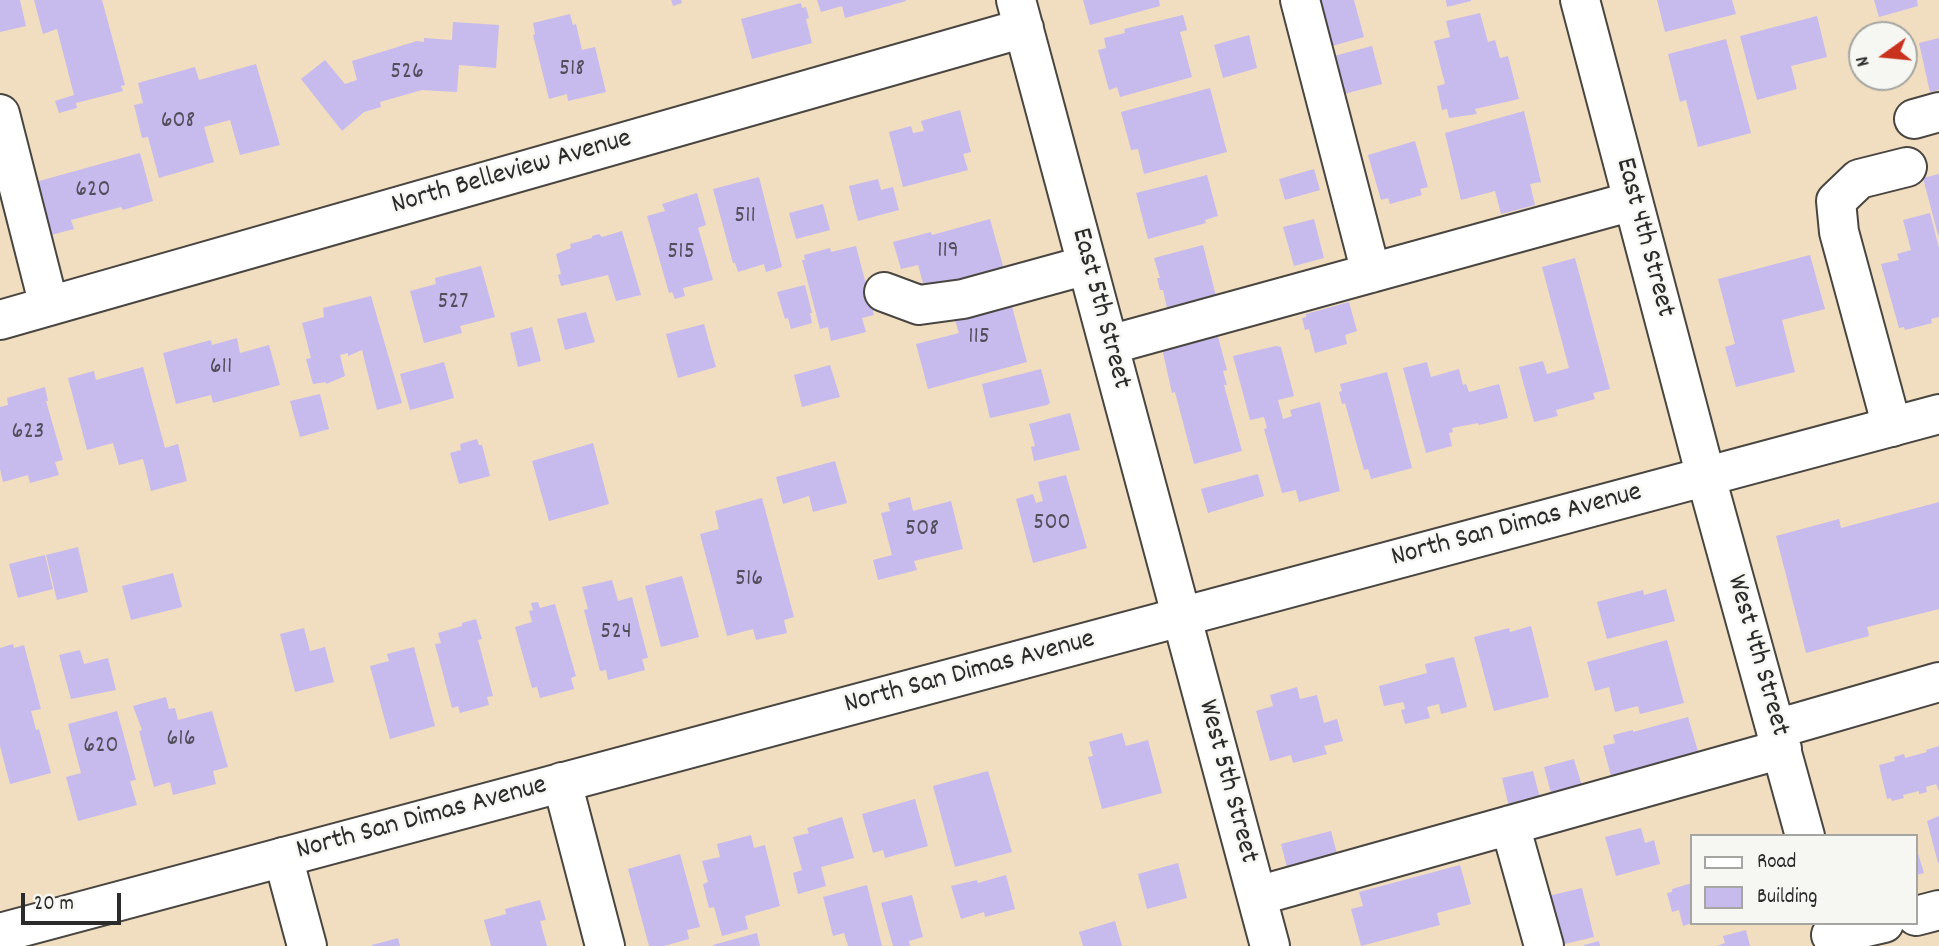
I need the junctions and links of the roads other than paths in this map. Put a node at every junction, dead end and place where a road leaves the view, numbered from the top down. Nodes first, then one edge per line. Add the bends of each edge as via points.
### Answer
1 (1300, 0) edge
2 (1580, 0) edge
3 (1020, 14) edge
4 (0, 114) edge
5 (1907, 167) dead end
6 (1633, 201) junction
7 (1087, 265) junction
8 (1371, 272) junction
9 (884, 292) dead end
10 (49, 306) junction
11 (0, 320) edge
12 (1108, 345) junction
13 (1939, 414) edge
14 (1892, 427) junction
15 (1706, 477) junction
16 (1181, 618) junction
17 (1939, 682) edge
18 (1779, 739) junction
19 (562, 782) junction
20 (1510, 825) junction
21 (1804, 834) edge
22 (283, 857) junction
23 (1257, 896) junction
24 (1939, 910) edge
25 (1918, 915) edge
26 (1875, 925) edge
27 (0, 933) edge
28 (1831, 935) edge
29 (307, 946) edge
30 (606, 946) edge
31 (1270, 946) edge
32 (1544, 946) edge

1 - 8 street
2 - 6 street, East 4th Street
3 - 7 street, East 5th Street
3 - 10 street, North Belleview Avenue
4 - 10 street
5 - 14 street via 1859,179 1836,201 1839,232
6 - 8 street
6 - 15 street, East 4th Street
7 - 9 street via 963,299 919,305
7 - 12 street, East 5th Street
8 - 12 street
10 - 11 street, North Belleview Avenue
12 - 16 street, East 5th Street
13 - 14 street, North San Dimas Avenue
14 - 15 street, North San Dimas Avenue
15 - 16 street, North San Dimas Avenue
15 - 18 street, West 4th Street
16 - 19 street, North San Dimas Avenue
16 - 23 street, West 5th Street
17 - 18 street
18 - 20 street
18 - 21 street, West 4th Street
19 - 22 street, North San Dimas Avenue
19 - 30 street
20 - 23 street
20 - 32 street
22 - 27 street, North San Dimas Avenue
22 - 29 street
23 - 31 street, West 5th Street
24 - 25 street
26 - 28 street

